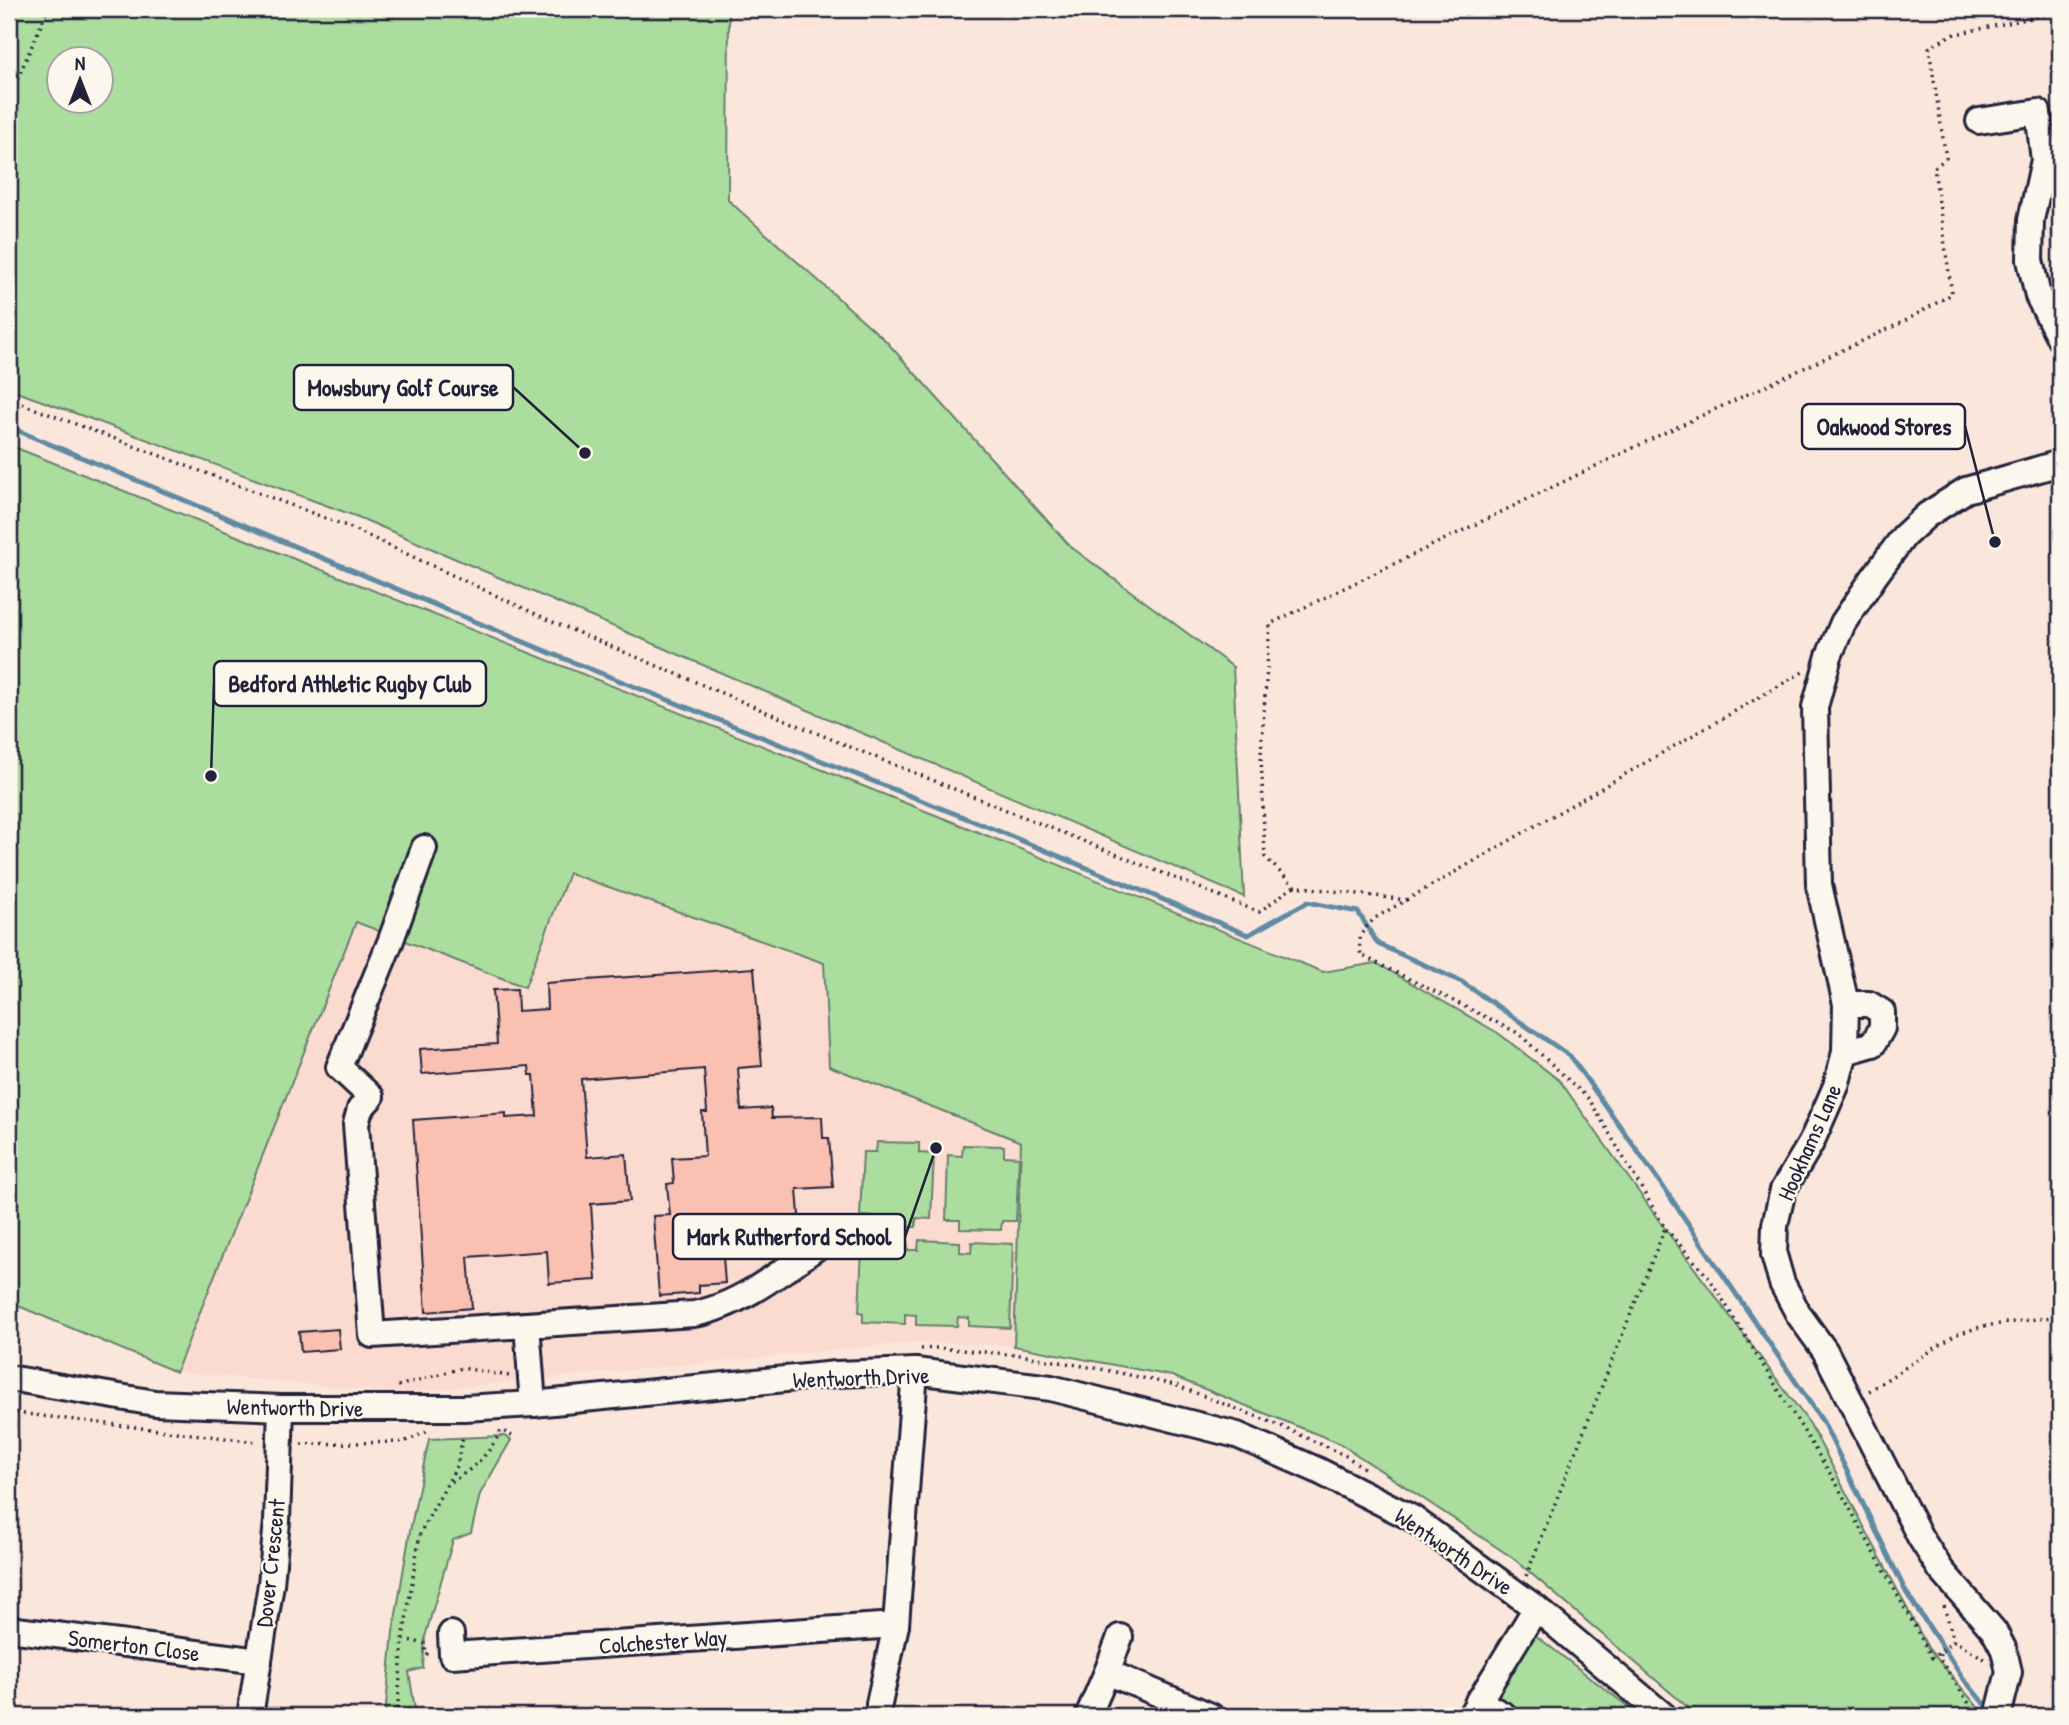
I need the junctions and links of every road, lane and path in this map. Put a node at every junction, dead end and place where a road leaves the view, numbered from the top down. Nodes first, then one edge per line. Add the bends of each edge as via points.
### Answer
1 (48, 9) edge
2 (2060, 12) edge
3 (9, 98) edge
4 (1979, 121) dead end
5 (2052, 160) edge
6 (2060, 339) edge
7 (9, 399) edge
8 (2060, 463) edge
9 (1829, 656) junction
10 (424, 848) dead end
11 (1294, 886) junction
12 (1407, 900) junction
13 (1846, 1004) junction
14 (1845, 1052) junction
15 (1665, 1228) junction
16 (834, 1235) dead end
17 (2060, 1316) edge
18 (527, 1325) junction
19 (913, 1360) junction
20 (9, 1378) edge
21 (531, 1379) junction
22 (397, 1386) dead end
23 (1852, 1402) junction
24 (533, 1404) junction
25 (281, 1408) junction
26 (9, 1412) edge
27 (437, 1426) dead end
28 (492, 1426) dead end
29 (501, 1430) junction
30 (463, 1436) dead end
31 (512, 1436) dead end
32 (280, 1444) junction
33 (1368, 1470) dead end
34 (449, 1483) junction
35 (1525, 1578) dead end
36 (1536, 1608) junction
37 (896, 1625) junction
38 (9, 1629) edge
39 (1120, 1637) dead end
40 (404, 1639) junction
41 (1954, 1641) dead end
42 (451, 1645) joint
43 (1941, 1652) junction
44 (259, 1661) junction
45 (1107, 1672) junction
46 (879, 1704) dead end
47 (1474, 1709) edge
48 (2000, 1710) edge
49 (1673, 1712) edge
50 (250, 1716) edge
51 (397, 1716) edge
52 (1088, 1716) edge
53 (1211, 1716) edge
54 (1505, 1716) edge
55 (1692, 1716) edge
56 (1968, 1716) edge

1 - 3 path
2 - 11 path via 1951,35 1929,48 1946,158 1934,168 1952,294 1903,323 1270,624 1261,754 1265,858
4 - 5 street via 2038,112
5 - 6 street via 2031,220 2030,260 2038,296
7 - 11 path via 349,527 590,637 838,742 1259,912
8 - 9 street, Hookhams Lane via 1966,490 1927,514 1874,577 1843,623
9 - 12 path
9 - 13 street, Hookhams Lane via 1815,707 1819,885
10 - 18 street via 339,1067 371,1097 356,1124 372,1335
11 - 12 path
12 - 15 path via 1364,929 1358,942 1361,955 1518,1033 1589,1099
13 - 14 street, Hookhams Lane
13 - 14 street via 1869,1004 1882,1012 1882,1028 1873,1044
14 - 23 street, Hookhams Lane via 1811,1143 1783,1190 1774,1255 1782,1283
15 - 35 path
15 - 43 path via 1710,1279 1837,1485 1932,1658
16 - 18 street via 714,1311
17 - 23 path via 1957,1334
18 - 21 street
19 - 24 street, Wentworth Drive via 836,1374
19 - 33 path via 937,1348 1020,1355 1175,1385 1281,1426
19 - 36 street, Wentworth Drive via 1051,1388 1237,1435 1412,1518
19 - 37 street
20 - 25 street, Wentworth Drive via 155,1403
21 - 22 path via 462,1368
21 - 24 street
23 - 48 street, Hookhams Lane via 1920,1537 2004,1650 2009,1672
24 - 25 street, Wentworth Drive
25 - 32 street, Dover Crescent
26 - 32 path
27 - 32 path via 404,1442
28 - 29 path
29 - 31 path
29 - 34 path via 472,1469
30 - 34 path
32 - 44 street, Dover Crescent via 271,1584
34 - 40 path via 420,1533
36 - 47 street
36 - 49 street, Wentworth Drive
37 - 42 street, Colchester Way
37 - 46 street
38 - 44 street, Somerton Close
39 - 45 street
40 - 42 path via 426,1644 425,1654
40 - 51 path
41 - 43 path
43 - 56 path via 1939,1658 1968,1702
44 - 50 street, Dover Crescent
45 - 52 street
45 - 53 street
47 - 54 street
49 - 55 path

